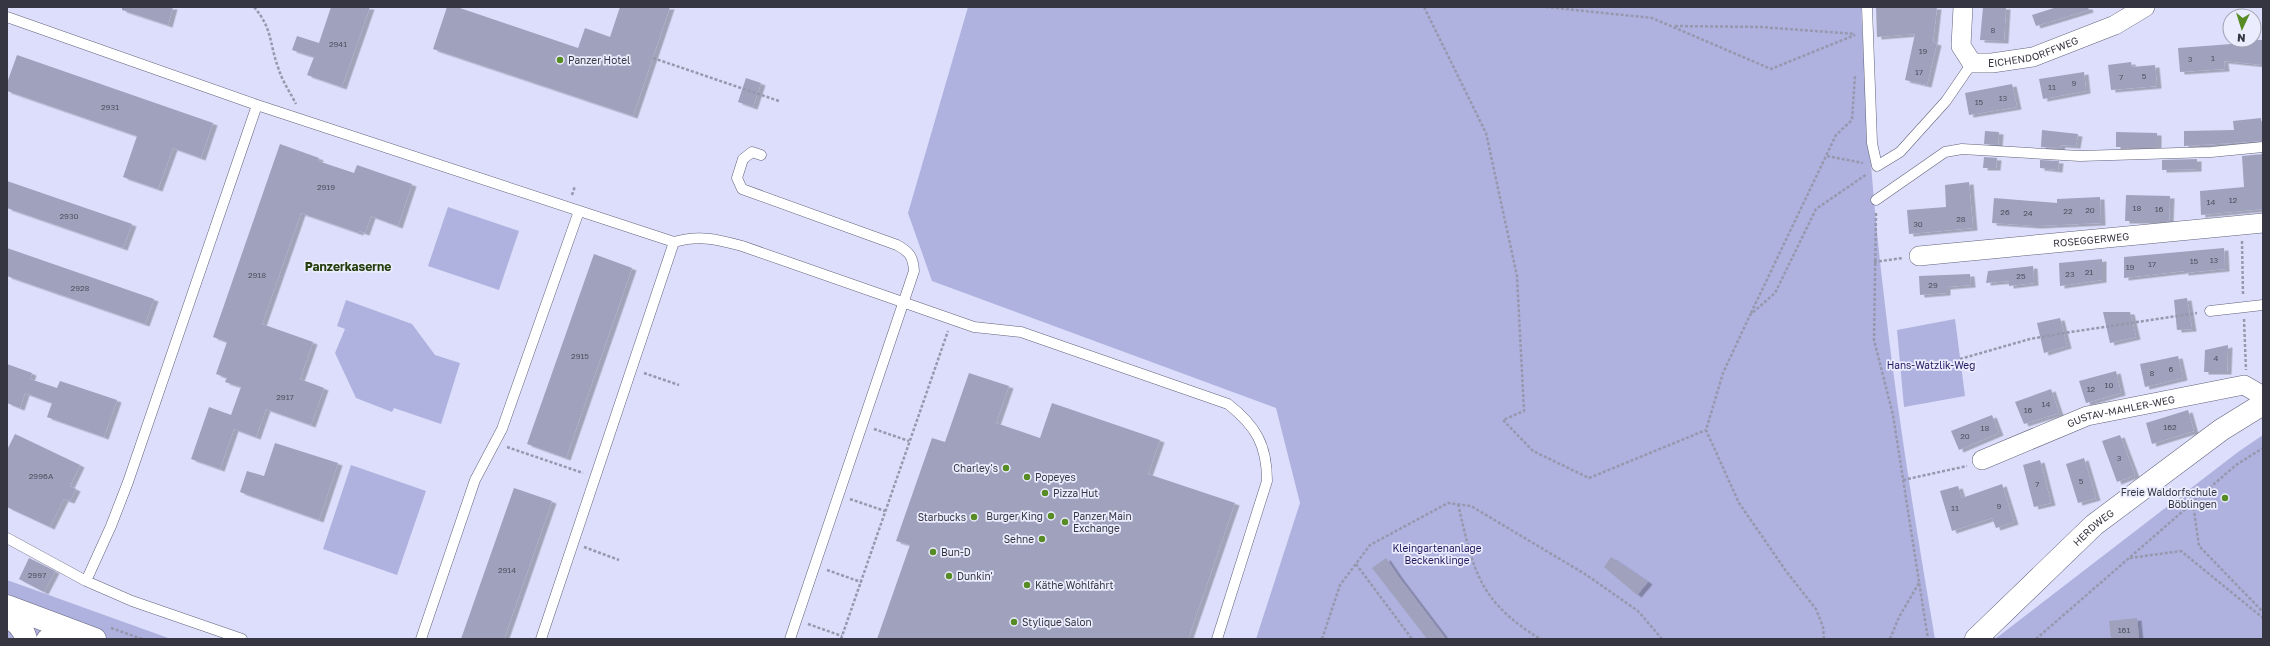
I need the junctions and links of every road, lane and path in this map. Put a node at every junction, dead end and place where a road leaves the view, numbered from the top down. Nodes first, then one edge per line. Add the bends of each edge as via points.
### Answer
1 (254, 7) edge
2 (1424, 7) edge
3 (1546, 7) edge
4 (1867, 7) edge
5 (1963, 7) edge
6 (2145, 7) edge
7 (7, 17) edge
8 (1672, 26) junction
9 (1858, 34) junction
10 (1857, 42) dead end
11 (653, 58) dead end
12 (1972, 63) junction
13 (1855, 73) dead end
14 (779, 102) dead end
15 (257, 105) junction
16 (305, 121) junction
17 (2263, 146) edge
18 (761, 155) dead end
19 (1827, 156) junction
20 (1877, 166) junction
21 (1876, 200) joint
22 (579, 211) junction
23 (2263, 222) edge
24 (2242, 225) junction
25 (674, 242) junction
26 (1919, 256) joint
27 (1874, 262) junction
28 (905, 302) junction
29 (2263, 305) edge
30 (2244, 309) junction
31 (2210, 311) joint
32 (1750, 316) junction
33 (952, 319) junction
34 (2245, 330) dead end
35 (1960, 359) dead end
36 (632, 368) junction
37 (2246, 373) dead end
38 (679, 385) dead end
39 (2263, 396) edge
40 (2263, 404) edge
41 (863, 426) junction
42 (1706, 430) junction
43 (910, 441) junction
44 (495, 443) junction
45 (2263, 448) edge
46 (1982, 460) joint
47 (595, 477) junction
48 (1903, 480) junction
49 (838, 495) junction
50 (2193, 503) junction
51 (1458, 504) junction
52 (885, 511) junction
53 (7, 538) edge
54 (573, 543) junction
55 (2129, 558) junction
56 (619, 560) dead end
57 (1356, 564) junction
58 (815, 566) junction
59 (86, 580) junction
60 (861, 582) junction
61 (1919, 583) junction
62 (7, 606) edge
63 (2263, 612) edge
64 (7, 616) edge
65 (2263, 618) edge
66 (797, 620) junction
67 (67, 634) edge
68 (841, 637) edge
69 (26, 639) edge
70 (46, 639) edge
71 (95, 639) edge
72 (242, 639) edge
73 (421, 639) edge
74 (541, 639) edge
75 (790, 639) edge
76 (1217, 639) edge
77 (1322, 639) edge
78 (1412, 639) edge
79 (1540, 639) edge
80 (1662, 639) edge
81 (1824, 639) edge
82 (1890, 639) edge
83 (1928, 639) edge
84 (1976, 639) edge
85 (2036, 639) edge

1 - 16 path via 271,34 282,80
2 - 42 path via 1486,132 1517,276 1524,411 1503,420 1533,452 1589,478
3 - 8 path via 1652,18
4 - 20 lane via 1872,143
5 - 12 street via 1961,46
6 - 12 street, EICHENDORFFWEG via 2115,25 2033,57
7 - 15 lane
8 - 9 path via 1761,27
8 - 9 path via 1771,69
9 - 10 path
11 - 14 path
12 - 20 lane via 1946,101 1900,152
13 - 19 path via 1852,120 1836,134
15 - 16 lane
15 - 59 lane via 128,482
16 - 22 lane
17 - 21 lane via 2211,152 2080,156 1962,149 1945,152
18 - 28 lane via 752,152 743,159 737,178 742,189 908,251 913,260 914,271
19 - 20 path
19 - 32 path
20 - 32 path via 1816,209 1775,293
21 - 27 path
22 - 25 lane
22 - 44 lane
23 - 24 street, ROSEGGERWEG
24 - 26 street, ROSEGGERWEG
24 - 30 path
25 - 28 lane via 692,237 714,238
25 - 36 lane
26 - 27 path
27 - 48 path via 1874,340 1893,415
28 - 33 lane
28 - 41 lane
29 - 30 lane
30 - 31 lane
31 - 35 path via 2064,332
32 - 42 path via 1723,372
33 - 43 path
33 - 76 lane via 974,327 1021,332 1228,404 1254,428 1267,463 1267,481
34 - 37 path
36 - 38 path
36 - 47 lane
39 - 46 street, GUSTAV-MAHLER-WEG via 2244,385 2087,416
40 - 84 street, HERDWEG via 2221,430 2094,525
41 - 43 path
41 - 49 lane
42 - 81 path via 1739,503 1816,609 1823,627
43 - 52 path
44 - 47 path
44 - 73 lane via 475,480
45 - 50 path via 2236,466
46 - 48 path
47 - 54 lane
48 - 61 path
49 - 52 path
49 - 58 lane
50 - 55 path
50 - 63 path via 2199,546
51 - 57 path via 1448,503 1370,545
51 - 79 path via 1470,558 1488,594 1509,617
51 - 80 path via 1471,506 1585,574 1638,611
52 - 60 path
53 - 59 lane
54 - 56 path
54 - 74 lane
55 - 65 path via 2181,551
55 - 85 path
57 - 77 path via 1340,585
57 - 78 path
58 - 60 path
58 - 66 lane
59 - 72 lane via 132,601
60 - 68 path
61 - 82 path via 1899,617
61 - 83 path
62 - 67 street
64 - 69 street via 23,630
66 - 68 path
66 - 75 lane
67 - 70 street
67 - 71 street

